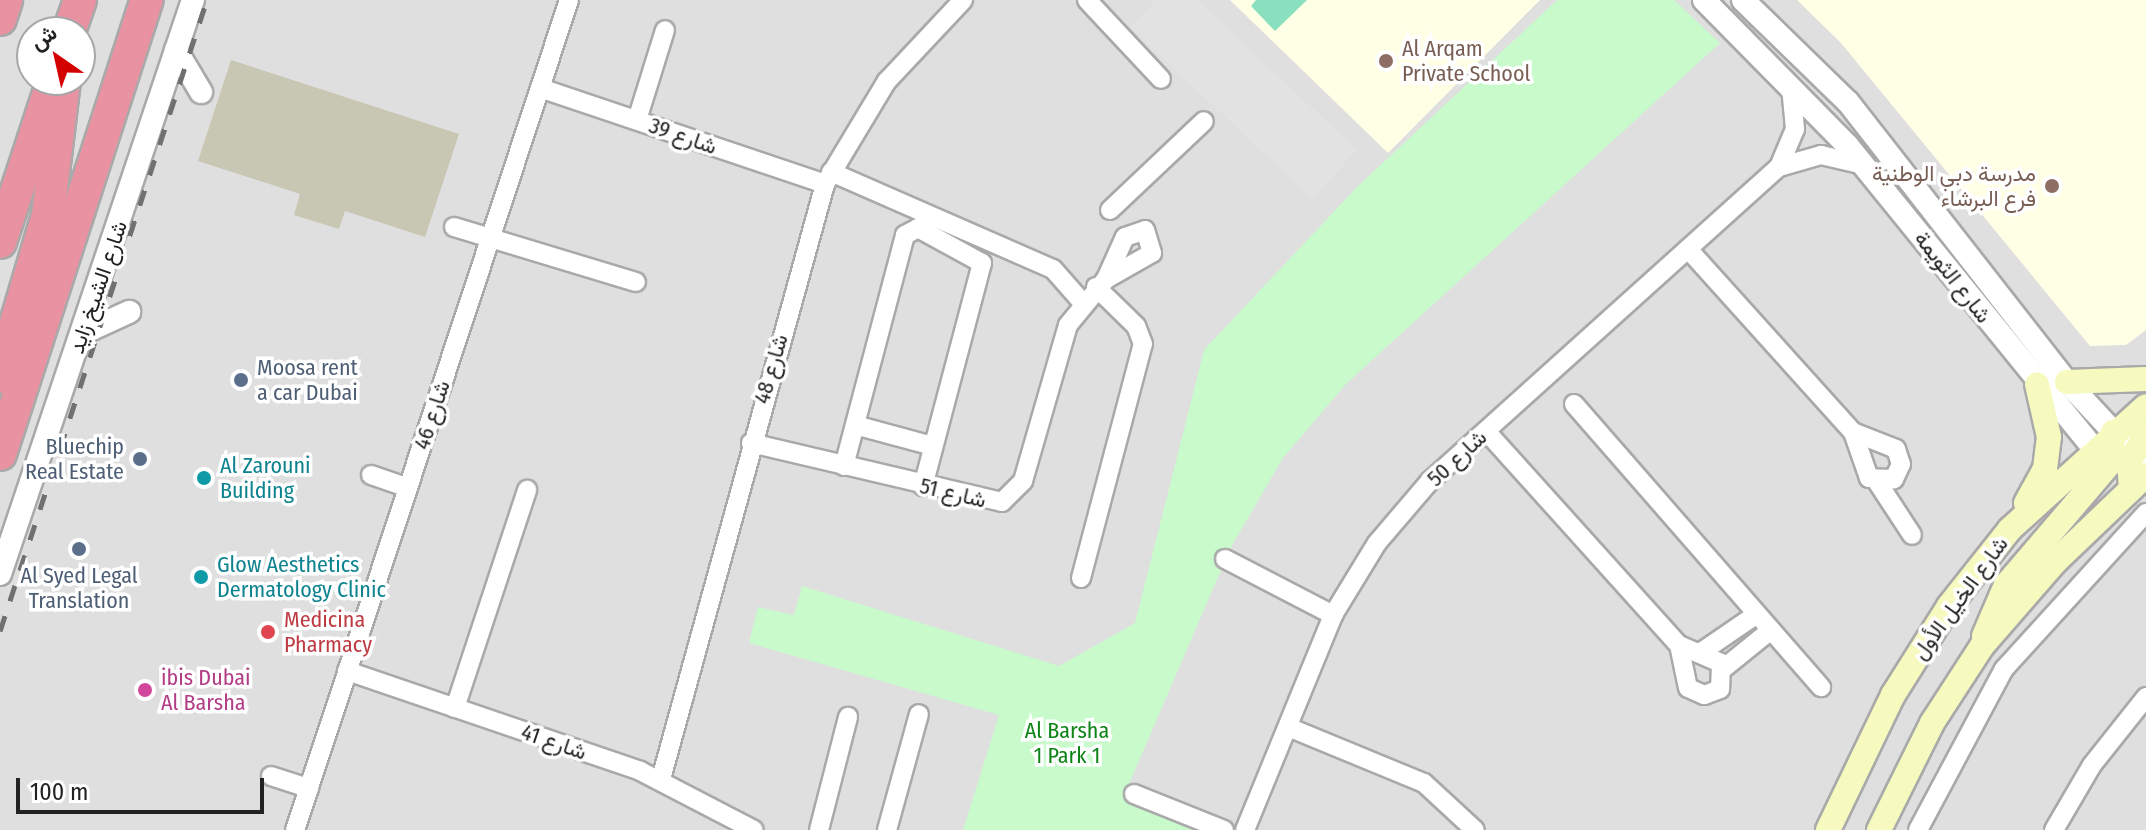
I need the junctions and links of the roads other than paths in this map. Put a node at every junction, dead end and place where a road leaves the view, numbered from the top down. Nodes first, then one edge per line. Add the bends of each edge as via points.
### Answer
1 (6, 0) edge
2 (147, 0) edge
3 (193, 0) edge
4 (569, 0) edge
5 (1087, 0) edge
6 (1704, 0) edge
7 (1743, 0) edge
8 (959, 1) edge
9 (0, 19) edge
10 (665, 30) dead end
11 (176, 50) junction
12 (1161, 79) dead end
13 (1791, 87) junction
14 (540, 88) junction
15 (201, 92) dead end
16 (48, 96) edge
17 (62, 96) edge
18 (637, 120) junction
19 (1204, 121) dead end
20 (1864, 165) junction
21 (1779, 167) junction
22 (828, 178) junction
23 (454, 227) dead end
24 (1141, 229) junction
25 (491, 238) junction
26 (0, 242) edge
27 (1688, 249) junction
28 (636, 282) dead end
29 (1101, 283) junction
30 (1082, 302) junction
31 (129, 312) dead end
32 (83, 333) junction
33 (0, 377) edge
34 (2146, 379) edge
35 (2067, 382) junction
36 (2037, 384) junction
37 (1574, 404) dead end
38 (2146, 406) edge
39 (855, 425) junction
40 (1486, 431) junction
41 (1853, 432) junction
42 (2113, 432) junction
43 (751, 443) junction
44 (933, 446) junction
45 (2142, 452) edge
46 (0, 454) edge
47 (2101, 458) junction
48 (844, 466) junction
49 (371, 475) dead end
50 (2138, 482) edge
51 (1878, 483) junction
52 (923, 486) junction
53 (408, 488) junction
54 (527, 490) dead end
55 (2146, 513) edge
56 (2010, 529) junction
57 (1912, 535) dead end
58 (1225, 559) dead end
59 (0, 574) edge
60 (1081, 578) dead end
61 (1757, 614) junction
62 (1333, 615) junction
63 (1771, 630) junction
64 (1679, 645) junction
65 (1982, 646) junction
66 (1700, 653) junction
67 (1724, 668) junction
68 (347, 671) junction
69 (1821, 687) dead end
70 (2146, 697) edge
71 (455, 708) junction
72 (919, 714) dead end
73 (848, 717) dead end
74 (1288, 727) junction
75 (271, 776) dead end
76 (661, 779) junction
77 (309, 788) junction
78 (1134, 794) dead end
79 (295, 830) edge
80 (754, 830) edge
81 (819, 830) edge
82 (887, 830) edge
83 (1224, 830) edge
84 (1245, 830) edge
85 (1475, 830) edge
86 (1828, 830) edge
87 (1879, 830) edge
88 (1918, 830) edge
89 (2054, 830) edge

1 - 9 highway
2 - 46 highway
3 - 11 street, شارع الشيخ زايد
4 - 14 street, شارع 46
5 - 12 street
6 - 13 street, شارع الثويمة
7 - 35 street, شارع الثويمة via 1848,102
8 - 22 street, شارع 48 via 887,81
10 - 18 street
11 - 15 street
11 - 32 street, شارع الشيخ زايد
13 - 20 street, شارع الثويمة
13 - 21 street, شارع 50 via 1795,129
14 - 18 street, شارع 39
14 - 25 street, شارع 46
16 - 26 highway
17 - 33 highway via 48,215
18 - 22 street, شارع 39
19 - 24 street via 1116,203
20 - 21 street, شارع 50 via 1821,155
20 - 36 street, شارع الثويمة
21 - 27 street, شارع 50
22 - 30 street, شارع 39 via 1053,269
22 - 43 street, شارع 48
23 - 25 street
24 - 29 street via 1125,237
24 - 29 street via 1154,240 1152,253
25 - 28 street
25 - 53 street, شارع 46
27 - 40 street, شارع 50
27 - 41 street
29 - 30 street, شارع 51
29 - 60 street via 1136,326 1143,344
30 - 52 street, شارع 51 via 1063,337 1015,494 987,503
31 - 32 street
32 - 59 street, شارع الشيخ زايد
34 - 35 main road
35 - 42 street, شارع الثويمة
36 - 47 street, شارع الثويمة
36 - 56 main road via 2047,455
37 - 61 street
38 - 42 main road
39 - 44 street
39 - 44 street via 905,235 918,228 982,263
39 - 48 street
40 - 62 street, شارع 50 via 1394,521
40 - 64 street
41 - 51 street via 1865,474
41 - 51 street via 1899,454 1897,475
42 - 45 street, شارع الثويمة
42 - 47 main road via 2117,447
43 - 48 street, شارع 51
43 - 76 street, شارع 48
44 - 52 street
45 - 50 main road
47 - 50 street, شارع الثويمة
47 - 56 main road, شارع الخيل الأول
47 - 65 main road via 2006,585
48 - 52 street, شارع 51
49 - 53 street
50 - 65 main road
51 - 57 street
53 - 68 street, شارع 46
54 - 71 street
55 - 88 street via 2004,669
56 - 86 main road, شارع الخيل الأول via 1920,649
58 - 62 street
61 - 63 street
61 - 66 street
62 - 74 street, شارع 50
63 - 67 street
63 - 69 street
64 - 66 street
64 - 67 street via 1693,692 1720,689
65 - 87 main road via 1932,723
66 - 67 street
68 - 71 street, شارع 41
68 - 77 street, شارع 46
70 - 89 street via 2092,765
71 - 76 street, شارع 41
72 - 82 street
73 - 81 street
74 - 84 street, شارع 50
74 - 85 street via 1424,783
75 - 77 street
76 - 80 street, شارع 41
77 - 79 street, شارع 46
78 - 83 street

